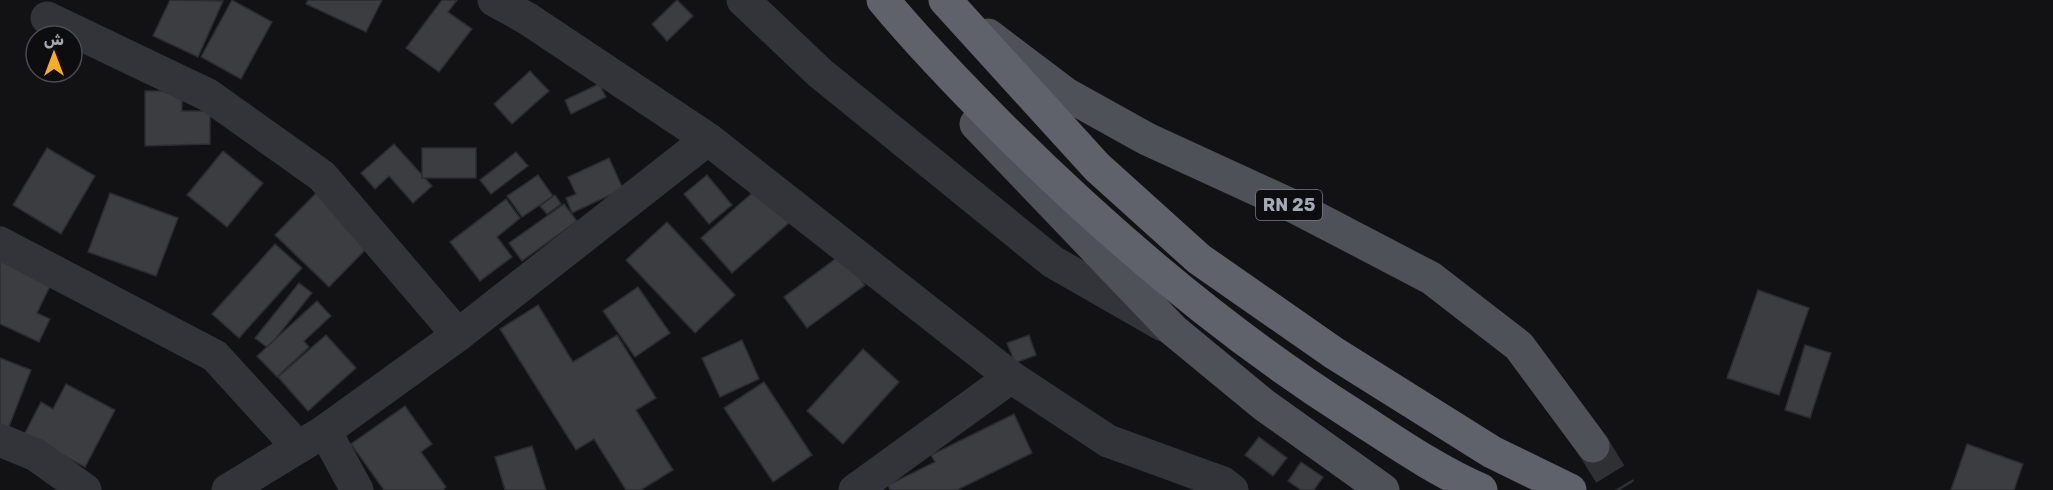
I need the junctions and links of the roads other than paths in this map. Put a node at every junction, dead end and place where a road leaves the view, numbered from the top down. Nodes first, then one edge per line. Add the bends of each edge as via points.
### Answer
1 (494, 0) edge
2 (743, 0) edge
3 (884, 0) edge
4 (947, 3) edge
5 (47, 18) dead end
6 (919, 44) junction
7 (708, 139) junction
8 (0, 243) edge
9 (1173, 330) junction
10 (458, 336) junction
11 (1011, 377) junction
12 (325, 431) junction
13 (0, 440) edge
14 (1593, 446) tunnel mouth
15 (298, 447) junction
16 (85, 490) edge
17 (228, 490) edge
18 (357, 490) edge
19 (855, 490) edge
20 (1232, 490) edge
21 (1383, 490) edge
22 (1481, 490) edge
23 (1570, 490) edge

1 - 7 street
2 - 9 street via 820,73 1053,262
3 - 6 highway
4 - 14 main road, RN 25 via 1066,94 1147,139 1293,206 1431,278 1519,346
4 - 23 highway via 1097,167 1199,258 1374,378 1492,452
5 - 10 street via 208,95 322,176
6 - 9 main road via 973,121
6 - 22 highway via 1079,205 1151,268 1296,378 1447,475
7 - 10 street
7 - 11 street
8 - 15 street via 215,356
9 - 21 main road via 1264,405
10 - 12 street
11 - 19 street
11 - 20 street via 1108,441 1223,483
12 - 15 street
12 - 18 street
13 - 16 street via 36,455
15 - 17 street

